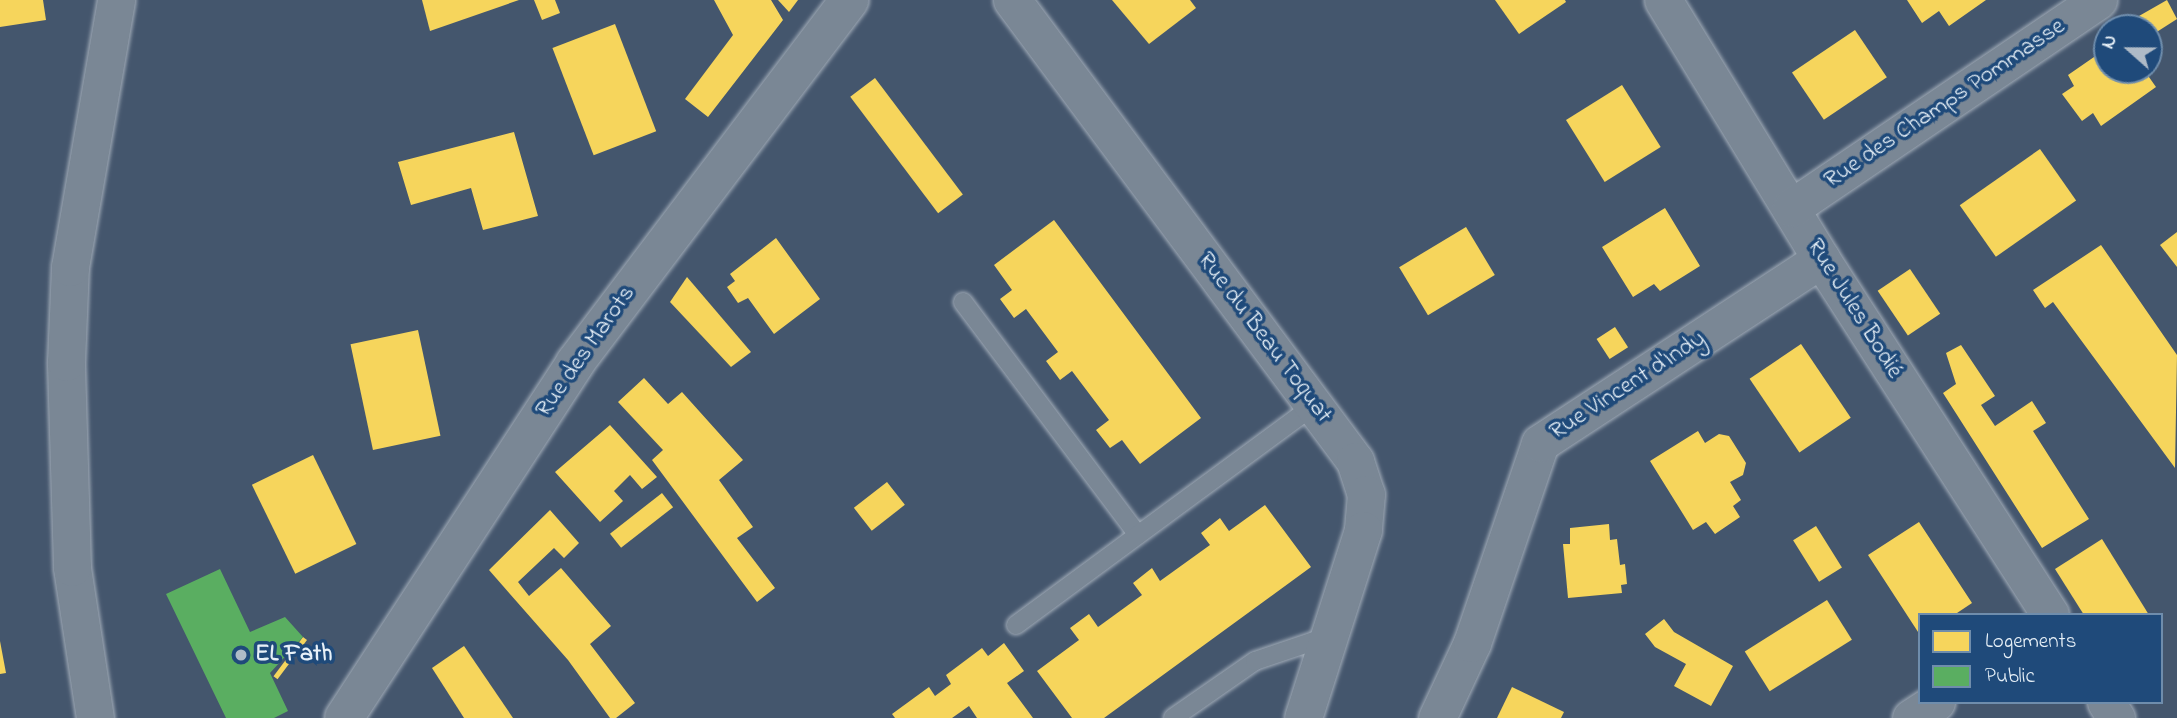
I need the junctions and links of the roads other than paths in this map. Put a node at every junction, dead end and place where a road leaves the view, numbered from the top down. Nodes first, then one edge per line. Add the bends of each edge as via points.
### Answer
1 (116, 0) edge
2 (850, 0) edge
3 (1012, 0) edge
4 (1663, 0) edge
5 (2098, 0) edge
6 (1791, 208) junction
7 (1821, 259) junction
8 (963, 302) dead end
9 (1314, 405) junction
10 (1138, 535) junction
11 (2049, 613) edge
12 (1016, 625) dead end
13 (1329, 636) junction
14 (1933, 704) edge
15 (95, 718) edge
16 (344, 718) edge
17 (1173, 718) edge
18 (1303, 718) edge
19 (1437, 718) edge
20 (1911, 718) edge

1 - 15 street via 70,267 66,362 72,567
2 - 16 main road, Rue des Marots via 575,363
3 - 9 street, Rue du Beau Toquat
4 - 6 street, Rue Jules Bodié
5 - 6 street, Rue des Champs Pommasse
6 - 7 street, Rue Jules Bodié
7 - 11 street, Rue Jules Bodié
7 - 19 street, Rue Vincent d'Indy via 1540,443 1472,643
8 - 10 lane
9 - 10 lane
9 - 13 street, Rue du Beau Toquat via 1355,461 1366,494 1363,530
10 - 12 lane
13 - 17 lane via 1255,661
13 - 18 street, Rue du Beau Toquat
14 - 20 street

